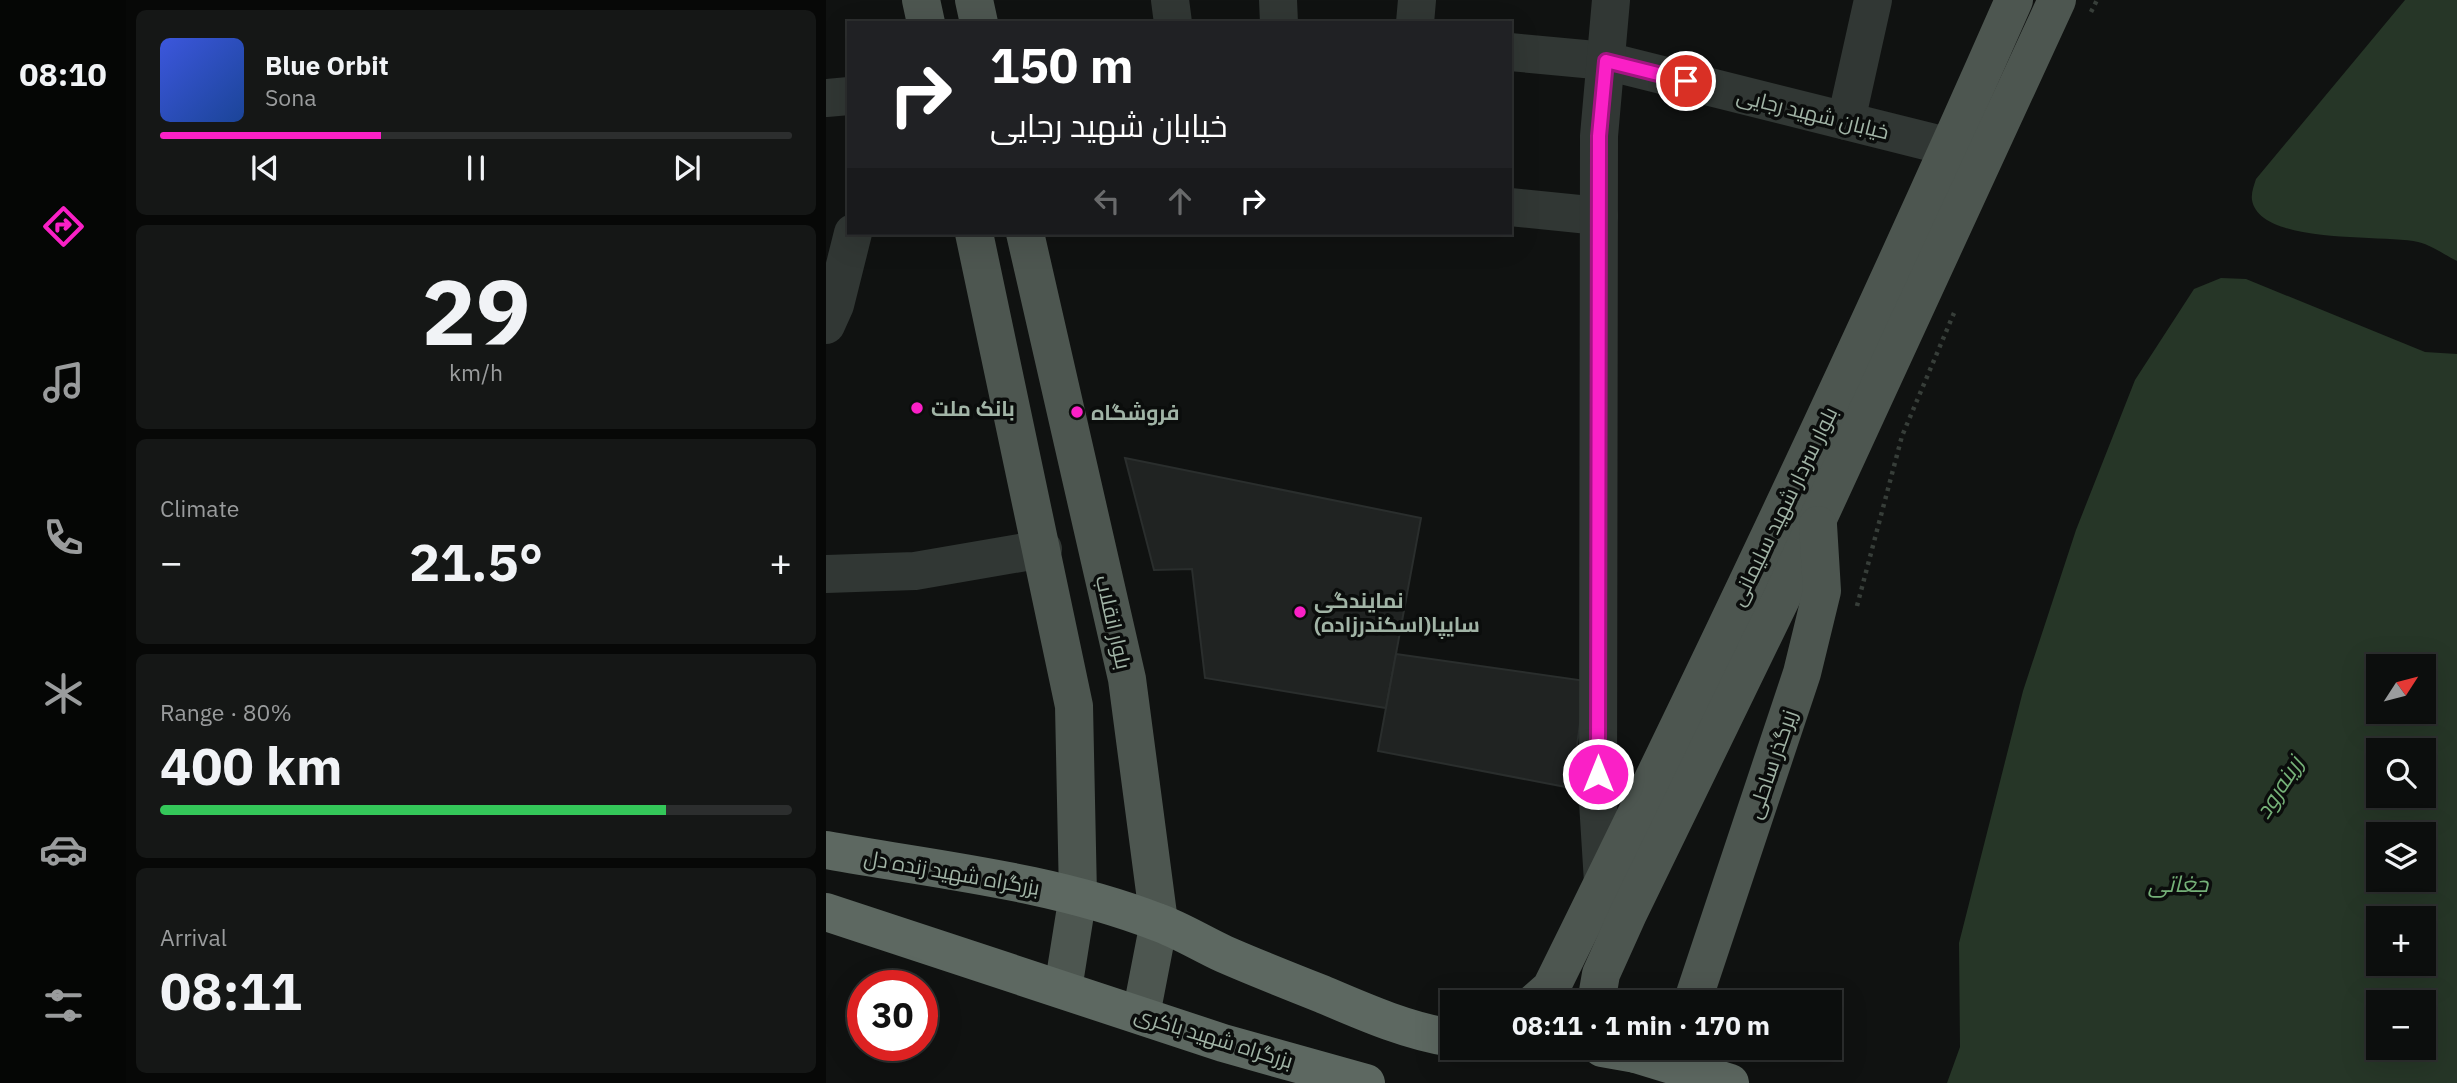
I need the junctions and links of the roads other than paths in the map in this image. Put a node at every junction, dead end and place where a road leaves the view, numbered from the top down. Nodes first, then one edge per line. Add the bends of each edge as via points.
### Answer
1 (921, 0) edge
2 (974, 0) edge
3 (1170, 0) edge
4 (1278, 0) edge
5 (1417, 0) edge
6 (1611, 0) edge
7 (1873, 0) edge
8 (2014, 0) edge
9 (2071, 12) edge
10 (926, 21) edge
11 (979, 21) edge
12 (1173, 21) edge
13 (1279, 21) edge
14 (1415, 21) edge
15 (1512, 52) edge
16 (1606, 61) junction
17 (847, 96) edge
18 (826, 98) edge
19 (1846, 121) junction
20 (1950, 147) junction
21 (1512, 206) edge
22 (1598, 216) junction
23 (852, 235) edge
24 (974, 235) edge
25 (1025, 235) edge
26 (826, 325) edge
27 (1818, 520) junction
28 (1043, 549) junction
29 (826, 574) edge
30 (1070, 677) junction
31 (1127, 679) junction
32 (1655, 776) junction
33 (1688, 793) junction
34 (826, 850) edge
35 (1603, 882) junction
36 (1078, 895) junction
37 (826, 912) edge
38 (1159, 922) junction
39 (1063, 989) junction
40 (1549, 990) edge
41 (1598, 990) edge
42 (1696, 990) edge
43 (1141, 1015) junction
44 (1440, 1036) edge
45 (1650, 1060) edge
46 (1672, 1060) edge
47 (1366, 1083) edge
48 (1665, 1083) edge
49 (1730, 1083) edge

1 - 10 main road
2 - 11 main road
3 - 12 street
4 - 13 street
5 - 14 street
6 - 16 street
7 - 19 street
8 - 20 main road, بلوار سردار شهید سلیمانی
9 - 27 main road, بلوار سردار شهید سلیمانی
15 - 16 street, خیابان شهید رجایی
16 - 19 street, خیابان شهید رجایی
16 - 22 street
17 - 18 street
19 - 20 street, خیابان شهید رجایی
20 - 32 main road, بلوار سردار شهید سلیمانی via 1885,294
21 - 22 street
22 - 35 street via 1598,802
23 - 26 street
24 - 28 main road
25 - 31 main road, بلوار انقلاب
27 - 33 main road, بلوار سردار شهید سلیمانی
27 - 42 main road, زیرگذر ساحلی via 1822,591 1802,673
28 - 29 street via 915,571
28 - 30 main road
30 - 31 main road
30 - 36 main road
31 - 38 main road, بلوار انقلاب
32 - 33 main road
32 - 35 main road, بلوار سردار شهید سلیمانی
33 - 41 main road, بلوار سردار شهید سلیمانی via 1601,974
34 - 36 highway, بزرگراه شهید زنده دل
35 - 40 main road, بلوار سردار شهید سلیمانی
36 - 38 highway, بزرگراه شهید زنده دل
36 - 39 main road
37 - 39 highway
38 - 43 main road, بلوار انقلاب
38 - 44 highway, بزرگراه شهید زنده دل via 1374,1016
39 - 43 highway, بزرگراه شهید باکری
43 - 47 highway, بزرگراه شهید باکری
45 - 49 highway, bridge
46 - 48 main road

